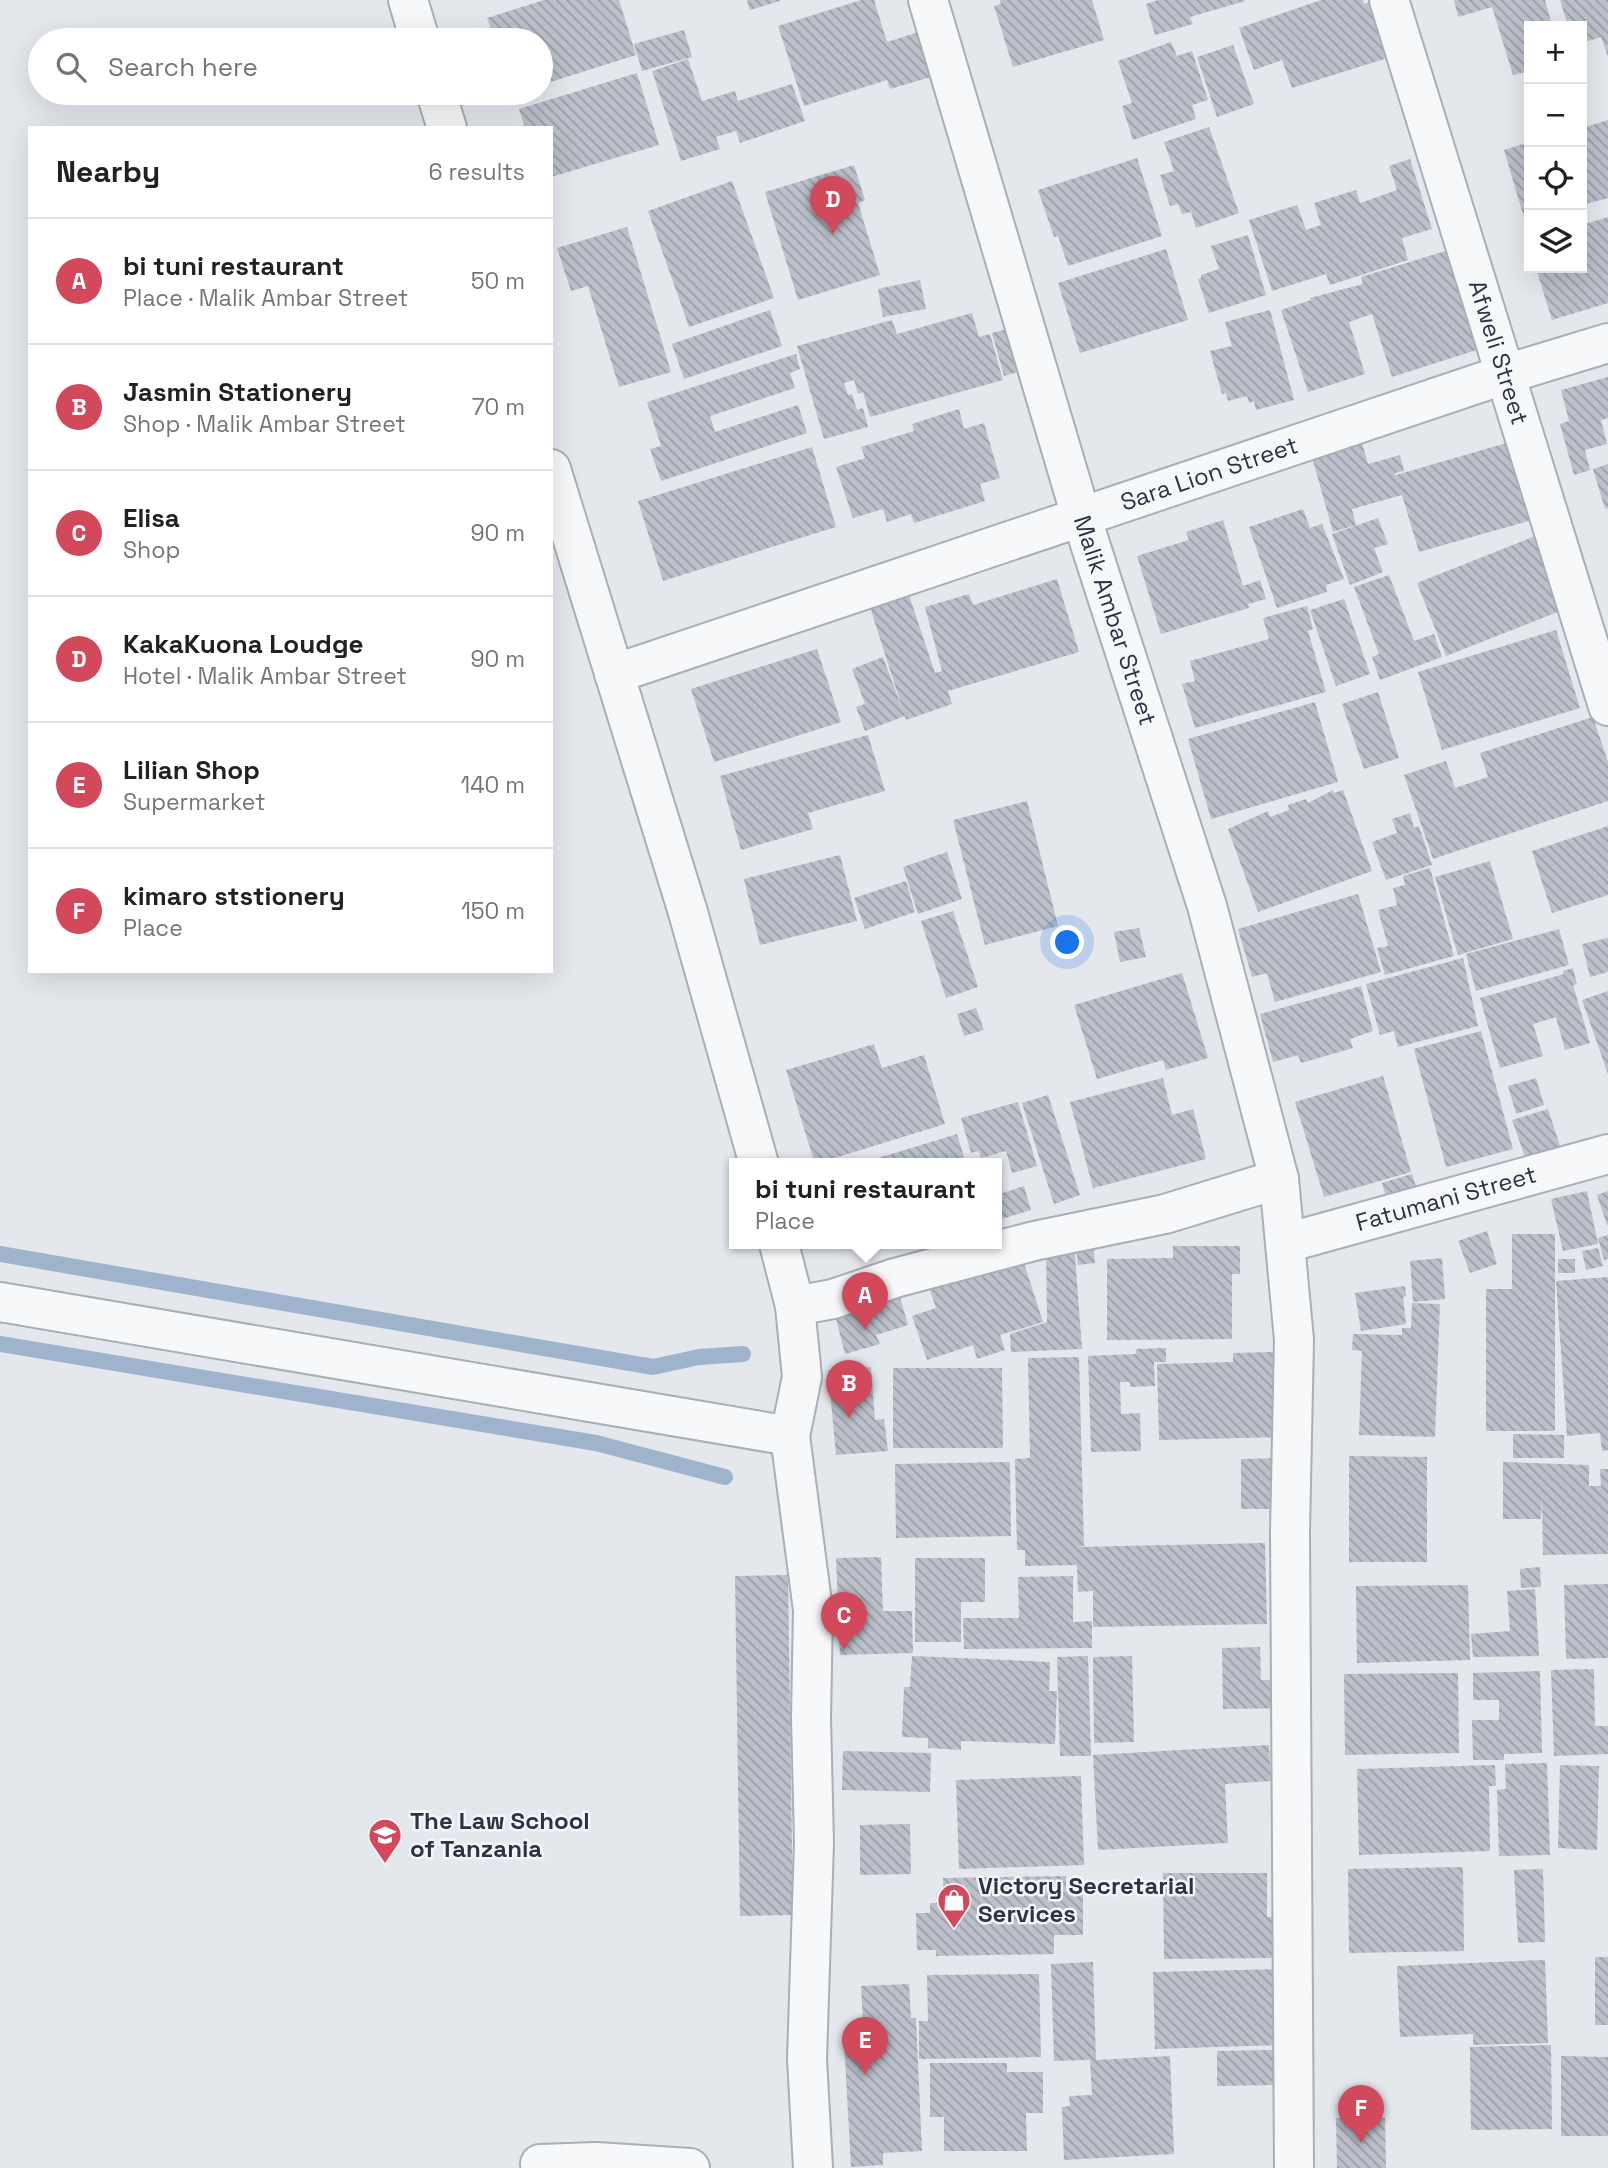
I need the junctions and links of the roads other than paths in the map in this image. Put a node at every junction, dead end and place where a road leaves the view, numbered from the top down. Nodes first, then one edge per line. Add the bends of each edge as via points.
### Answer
1 (408, 0) edge
2 (928, 0) edge
3 (1389, 0) edge
4 (416, 28) edge
5 (440, 105) edge
6 (446, 126) edge
7 (1608, 343) edge
8 (1506, 374) junction
9 (553, 476) edge
10 (1081, 516) junction
11 (614, 674) junction
12 (1608, 706) edge
13 (1608, 1154) edge
14 (757, 1158) edge
15 (1279, 1180) junction
16 (1286, 1243) junction
17 (780, 1249) edge
18 (0, 1302) edge
19 (795, 1306) junction
20 (790, 1436) junction
21 (540, 2164) dead end
22 (690, 2168) edge
23 (813, 2168) edge
24 (1294, 2168) edge

1 - 4 street
2 - 10 street, Malik Ambar Street
3 - 8 street, Afweli Street
5 - 6 street
7 - 8 street, Sara Lion Street
8 - 10 street, Sara Lion Street
8 - 12 street, Afweli Street
9 - 11 street
10 - 11 street, Sara Lion Street
10 - 15 street, Malik Ambar Street via 1207,906
11 - 14 street
13 - 16 street, Fatumani Street
15 - 16 street, Malik Ambar Street
15 - 19 street via 1165,1214 1034,1241
16 - 24 street, Malik Ambar Street via 1294,1340 1290,1546
17 - 19 street
18 - 20 street
19 - 20 street via 802,1377
20 - 23 street via 813,1610 814,1842 807,2059
21 - 22 street

